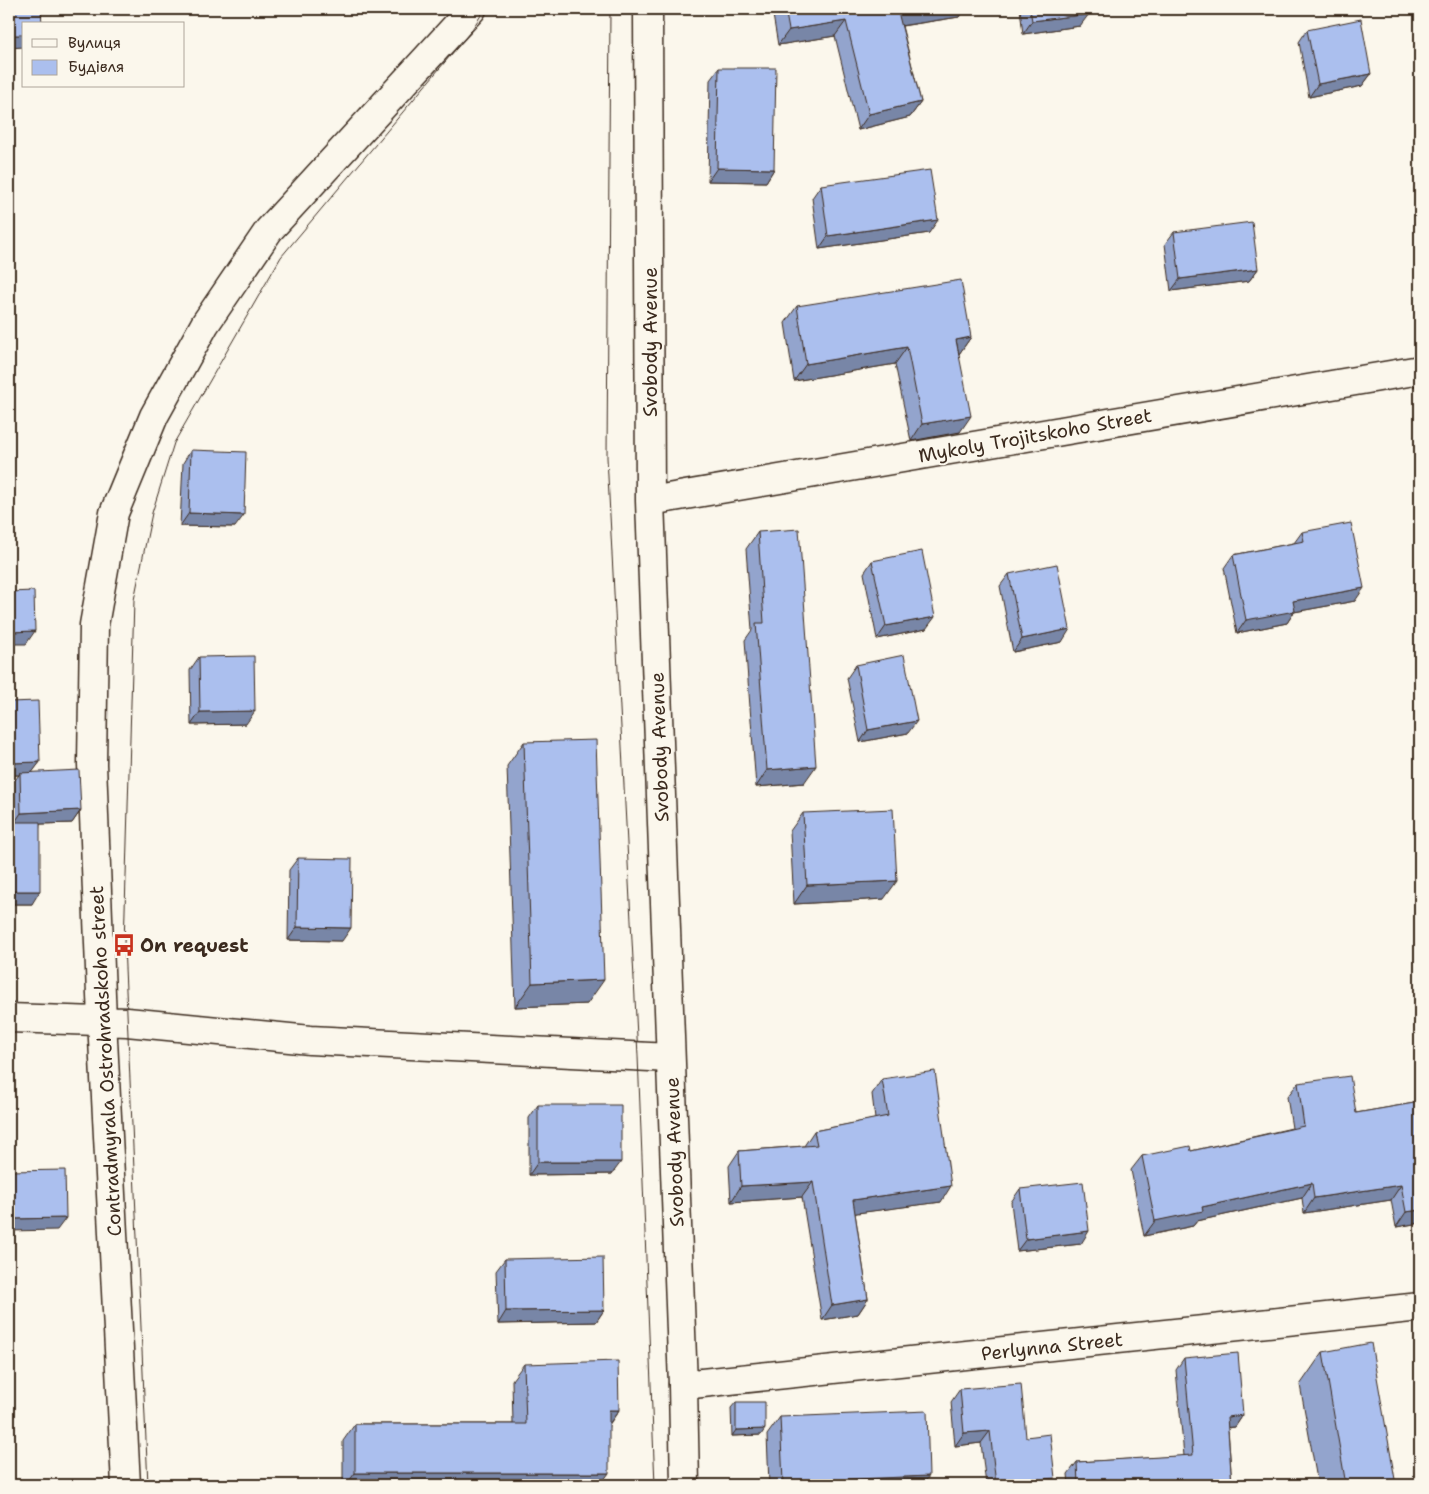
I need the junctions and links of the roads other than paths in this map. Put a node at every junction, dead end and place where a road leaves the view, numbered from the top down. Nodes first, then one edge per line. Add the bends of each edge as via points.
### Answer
1 (472, 9) edge
2 (648, 9) edge
3 (1420, 370) edge
4 (650, 501) junction
5 (9, 1018) edge
6 (102, 1020) junction
7 (670, 1058) junction
8 (1420, 1307) edge
9 (683, 1385) junction
10 (126, 1485) edge
11 (685, 1485) edge

1 - 6 street, Contradmyrala Ostrohradskoho street via 269,230 205,324 154,416 114,513 94,626 92,764
2 - 4 street, Svobody Avenue
3 - 4 street, Mykoly Trojitskoho Street
4 - 7 street, Svobody Avenue
5 - 6 street
6 - 7 street via 310,1040
6 - 10 street, Contradmyrala Ostrohradskoho street
7 - 9 street, Svobody Avenue
8 - 9 street, Perlynna Street
9 - 11 street, Svobody Avenue

